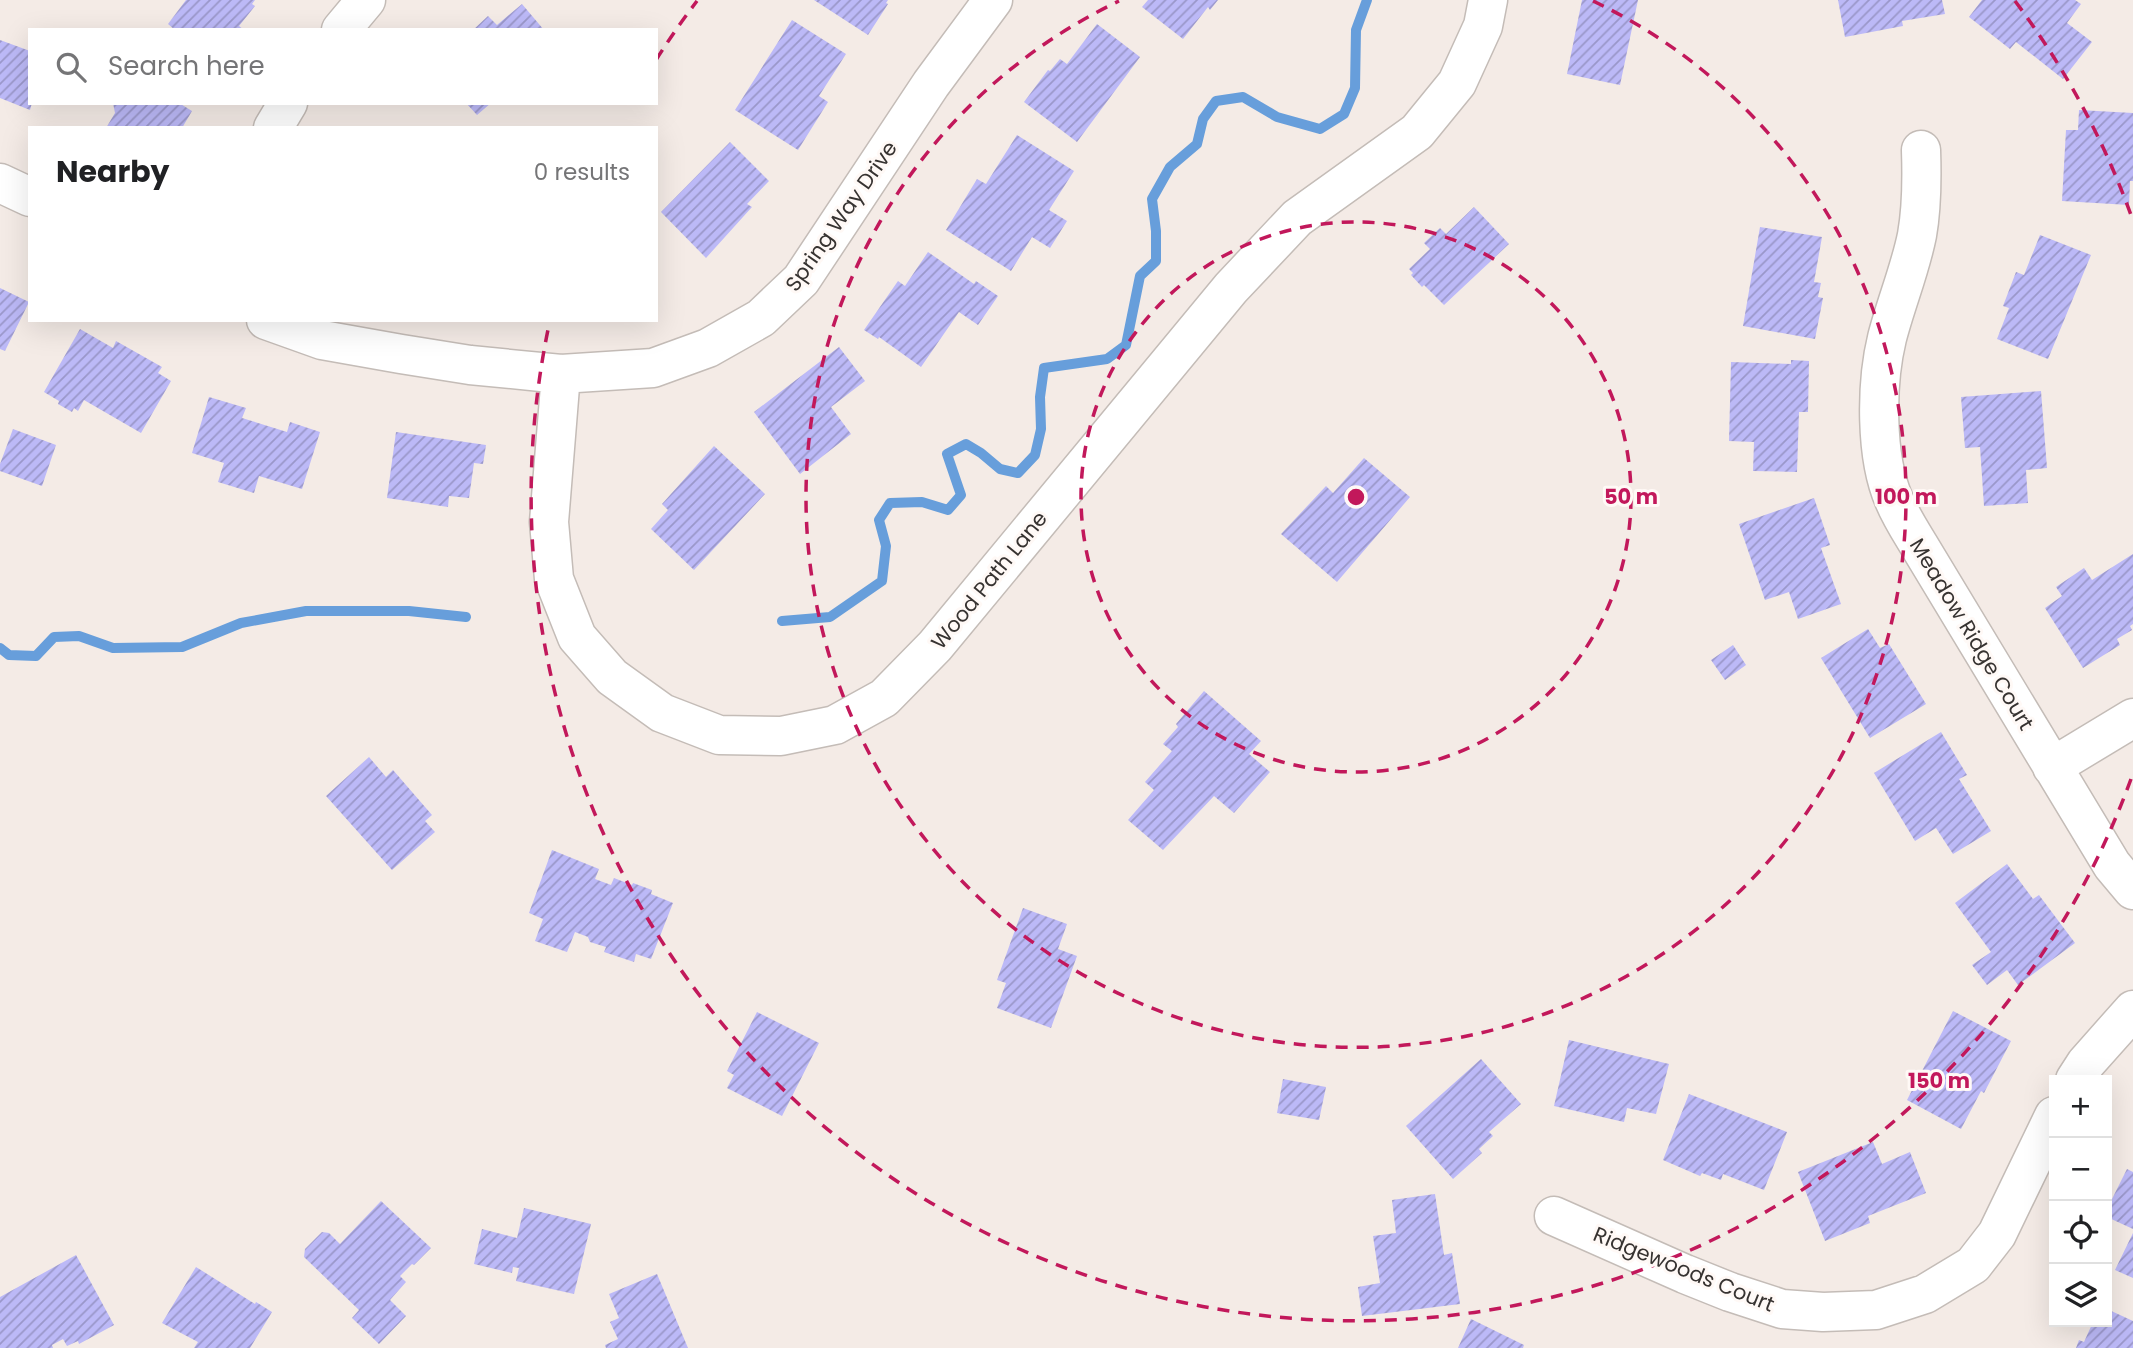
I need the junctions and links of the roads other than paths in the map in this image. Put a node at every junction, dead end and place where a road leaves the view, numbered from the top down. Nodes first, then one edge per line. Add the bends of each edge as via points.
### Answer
1 (366, 0) edge
2 (993, 0) edge
3 (1488, 0) edge
4 (343, 28) edge
5 (287, 105) edge
6 (274, 126) edge
7 (1921, 150) dead end
8 (0, 183) edge
9 (28, 196) edge
10 (272, 322) edge
11 (561, 374) junction
12 (2133, 718) edge
13 (2052, 767) junction
14 (2133, 890) edge
15 (2133, 1010) edge
16 (2078, 1075) edge
17 (2049, 1126) edge
18 (1554, 1216) dead end

1 - 4 street
2 - 11 street, Spring Way Drive via 931,84 801,280 761,318 708,348 653,368
3 - 11 street, Wood Path Lane via 1457,83 1417,132 1297,218 1221,300 935,646 884,698 835,725 780,736 719,735 662,713 612,677 577,637 554,579 549,522
5 - 6 street
7 - 13 street, Meadow Ridge Court via 1917,235 1879,381 1885,471 1894,499 1920,547
8 - 9 street
10 - 11 street, Spring Way Drive via 322,340 470,365
12 - 13 street
13 - 14 street, Meadow Ridge Court via 2112,865
15 - 16 street
17 - 18 street, Ridgewoods Court via 1997,1234 1973,1265 1925,1294 1876,1310 1782,1309 1685,1274

